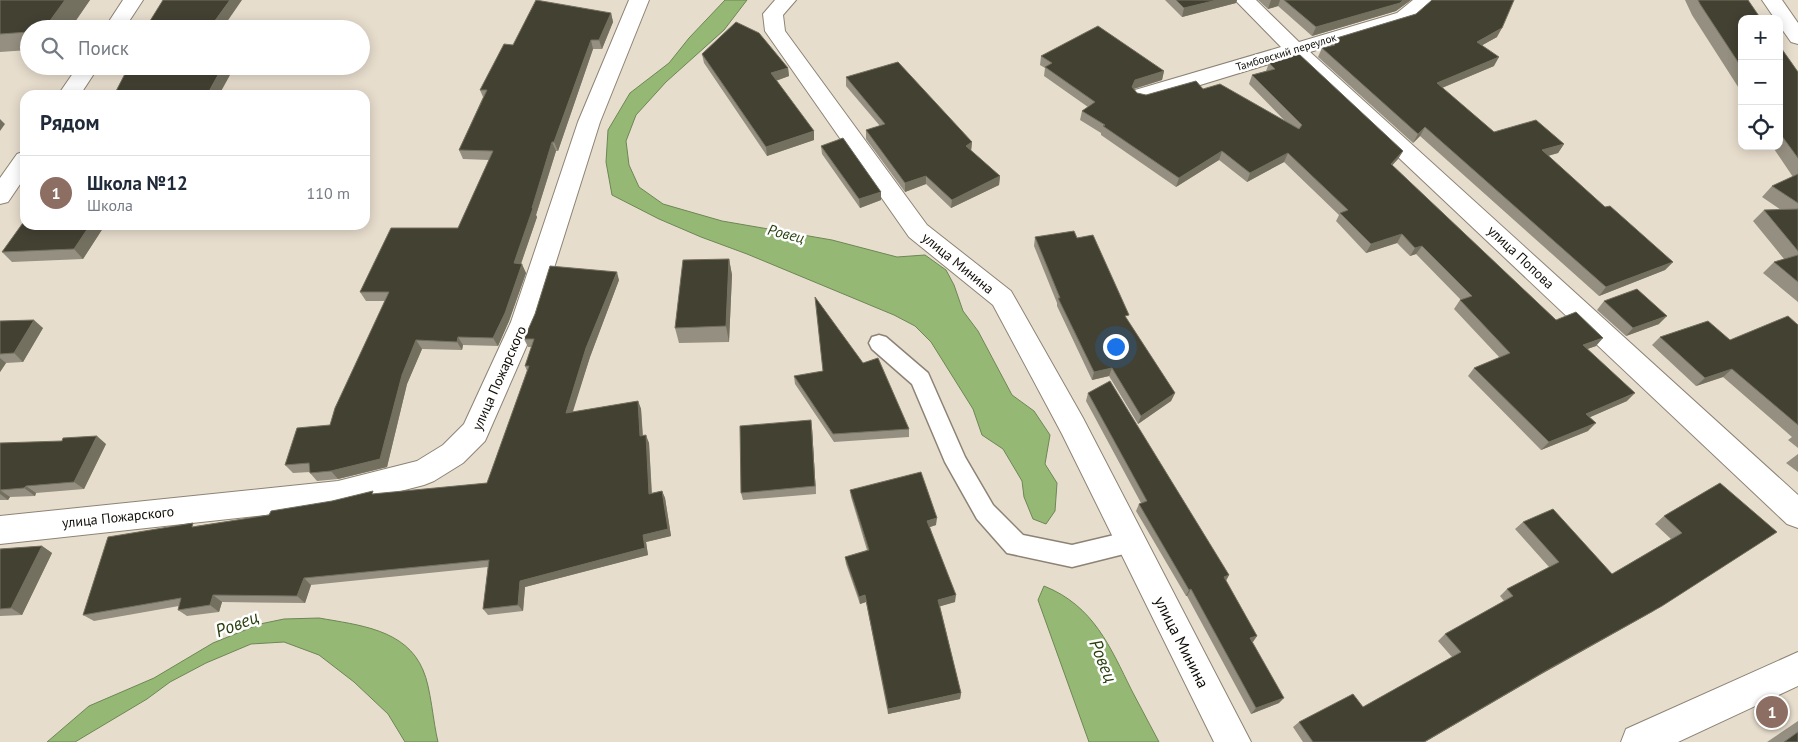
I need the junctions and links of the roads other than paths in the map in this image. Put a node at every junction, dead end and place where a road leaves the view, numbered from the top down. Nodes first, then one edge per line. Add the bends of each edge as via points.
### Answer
1 (133, 0) edge
2 (639, 0) edge
3 (786, 0) edge
4 (1245, 0) edge
5 (1425, 0) edge
6 (1772, 0) edge
7 (120, 20) edge
8 (1798, 38) edge
9 (1295, 50) junction
10 (83, 75) edge
11 (72, 90) edge
12 (1143, 95) edge
13 (20, 167) edge
14 (0, 196) edge
15 (879, 343) dead end
16 (1798, 514) edge
17 (0, 530) edge
18 (1132, 542) junction
19 (1798, 669) edge
20 (1233, 742) edge
21 (1640, 742) edge

1 - 7 street
2 - 17 street, улица Пожарского via 590,122 524,322 475,432 453,454 424,472 338,494
3 - 18 street, улица Минина via 773,14 775,31 918,231 1002,298
4 - 9 street, улица Попова
5 - 9 street, Тамбовский переулок via 1404,17
6 - 8 street
9 - 12 street, Тамбовский переулок
9 - 16 street, улица Попова
10 - 11 street
13 - 14 street
15 - 18 lane via 920,379 956,462 985,512 1016,545 1072,556
18 - 20 street, улица Минина
19 - 21 street

